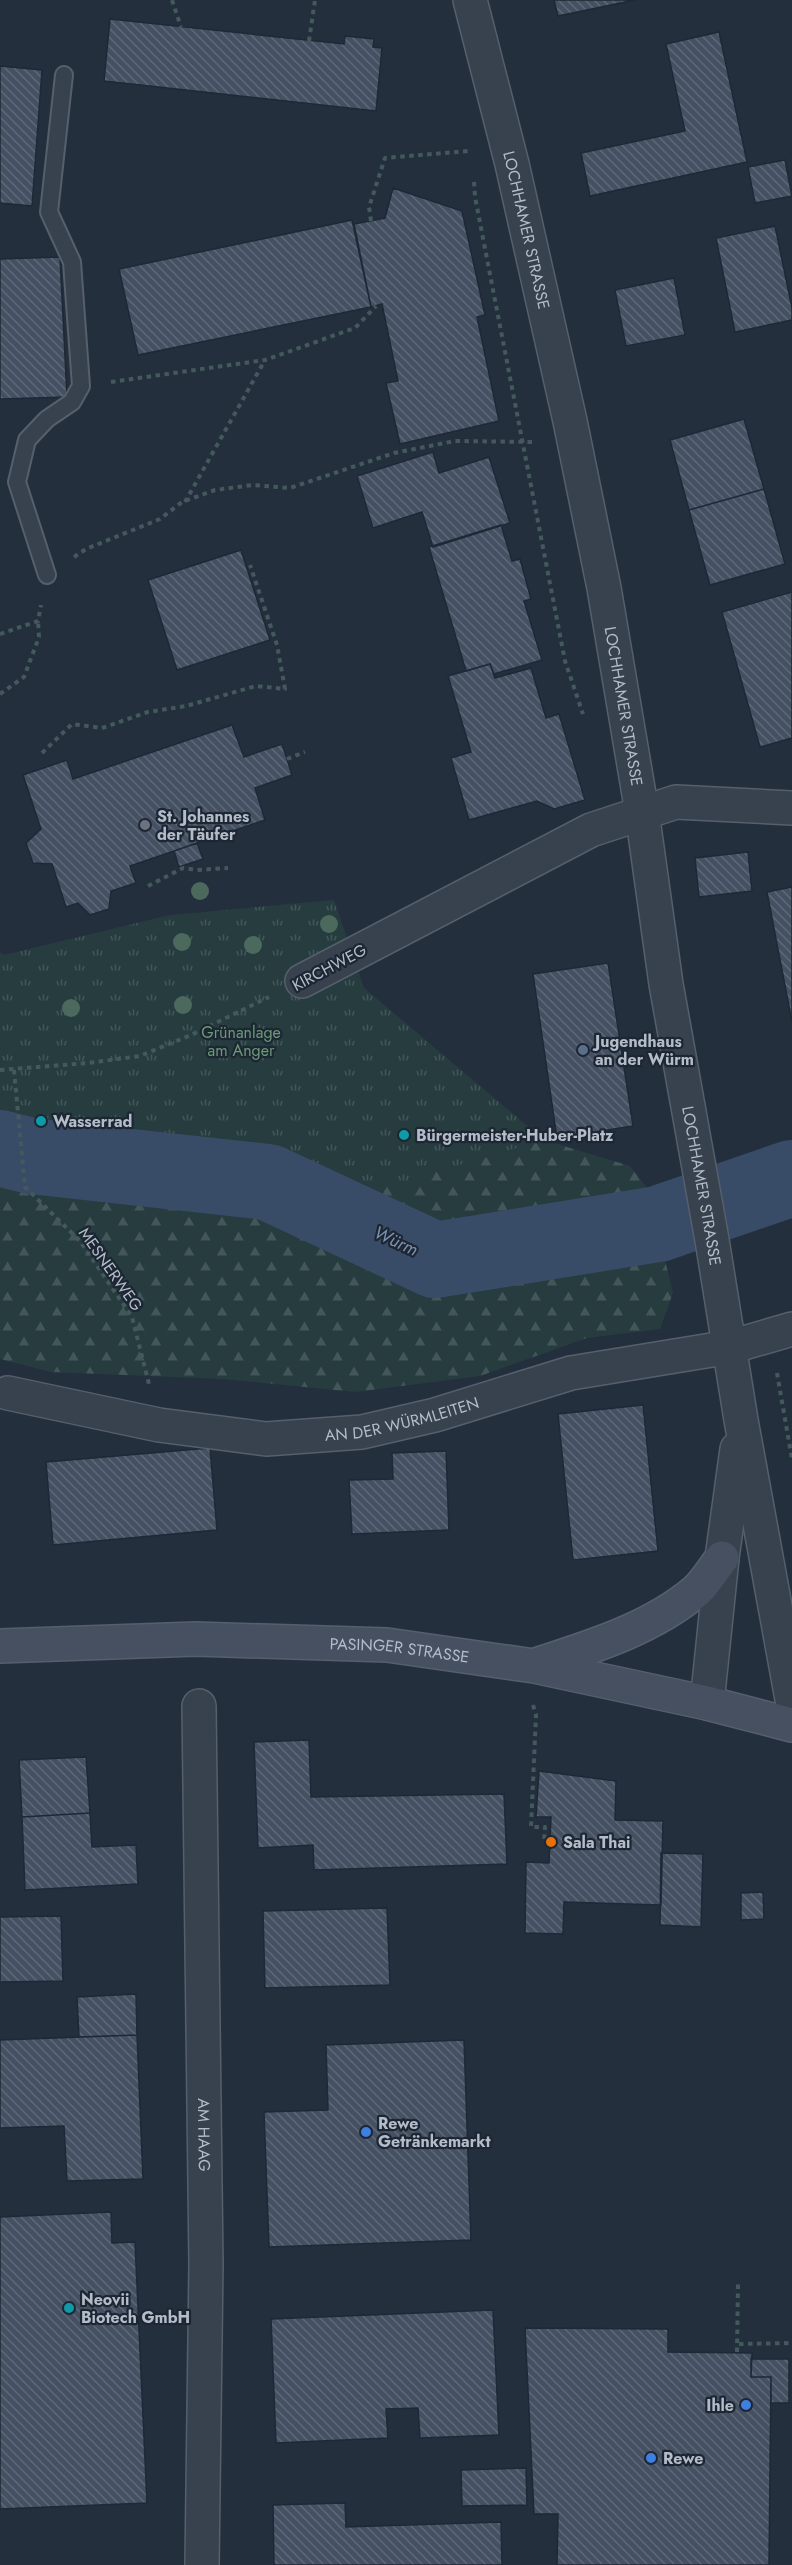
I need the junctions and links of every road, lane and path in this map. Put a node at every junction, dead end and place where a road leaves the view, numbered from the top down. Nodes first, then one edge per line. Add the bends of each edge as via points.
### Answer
1 (172, 0) edge
2 (315, 0) edge
3 (470, 0) edge
4 (181, 27) dead end
5 (309, 41) dead end
6 (63, 75) dead end
7 (508, 149) junction
8 (474, 174) dead end
9 (371, 221) dead end
10 (375, 306) dead end
11 (265, 360) junction
12 (81, 386) junction
13 (523, 442) junction
14 (574, 443) junction
15 (184, 502) junction
16 (250, 564) dead end
17 (47, 575) junction
18 (38, 621) junction
19 (0, 634) edge
20 (0, 694) edge
21 (587, 724) dead end
22 (305, 752) dead end
23 (42, 753) dead end
24 (287, 759) dead end
25 (792, 808) edge
26 (642, 812) junction
27 (228, 868) dead end
28 (148, 886) dead end
29 (302, 981) joint
30 (0, 1070) edge
31 (14, 1070) junction
32 (781, 1333) edge
33 (730, 1347) junction
34 (8, 1393) dead end
35 (741, 1420) junction
36 (159, 1425) junction
37 (792, 1459) edge
38 (722, 1558) junction
39 (0, 1646) edge
40 (528, 1665) junction
41 (792, 1699) edge
42 (707, 1703) junction
43 (199, 1706) dead end
44 (792, 1725) edge
45 (550, 1842) dead end
46 (738, 2284) dead end
47 (792, 2343) edge
48 (739, 2344) junction
49 (737, 2352) dead end
50 (202, 2565) edge

1 - 4 path
2 - 5 path
3 - 7 street, LOCHHAMER STRASSE
6 - 12 lane via 49,212 72,262
7 - 9 path via 385,158 369,207
7 - 14 street, LOCHHAMER STRASSE
8 - 13 path via 475,197
10 - 11 path via 355,328
11 - 12 path
11 - 15 path
12 - 17 lane via 72,402 47,419 27,440 17,482
13 - 14 path
13 - 15 path via 455,441 394,453 290,488 253,485 215,490
13 - 21 path via 564,661
14 - 26 street, LOCHHAMER STRASSE via 604,588
15 - 17 path via 160,519 86,549
16 - 23 path via 277,645 285,688 256,686 186,706 147,712 102,728 72,724
17 - 18 path
18 - 19 path
18 - 20 path via 39,637 24,678
22 - 24 path
25 - 26 street, KIRCHWEG via 676,802
26 - 29 street, KIRCHWEG via 591,830
26 - 33 street, LOCHHAMER STRASSE via 666,984
27 - 28 path via 183,868
29 - 31 path, KIRCHWEG via 140,1056
30 - 31 path, KIRCHWEG
31 - 36 path, MESNERWEG via 25,1187 81,1241 132,1317
32 - 33 street, AN DER WÜRMLEITEN
32 - 37 path
33 - 35 street, LOCHHAMER STRASSE
33 - 36 street, AN DER WÜRMLEITEN via 571,1373 435,1415 362,1432 266,1439
34 - 36 street, AN DER WÜRMLEITEN
35 - 38 street, LOCHHAMER STRASSE
35 - 41 street, LOCHHAMER STRASSE
38 - 40 main road via 698,1589 672,1608 611,1640
38 - 42 street, LOCHHAMER STRASSE
39 - 40 main road, PASINGER STRASSE via 196,1639 296,1641 387,1645
40 - 42 main road, PASINGER STRASSE
40 - 45 path via 536,1715 531,1827 545,1827 544,1841
42 - 44 main road, PASINGER STRASSE
43 - 50 street, AM HAAG via 206,2264
46 - 48 path
47 - 48 path
48 - 49 path

